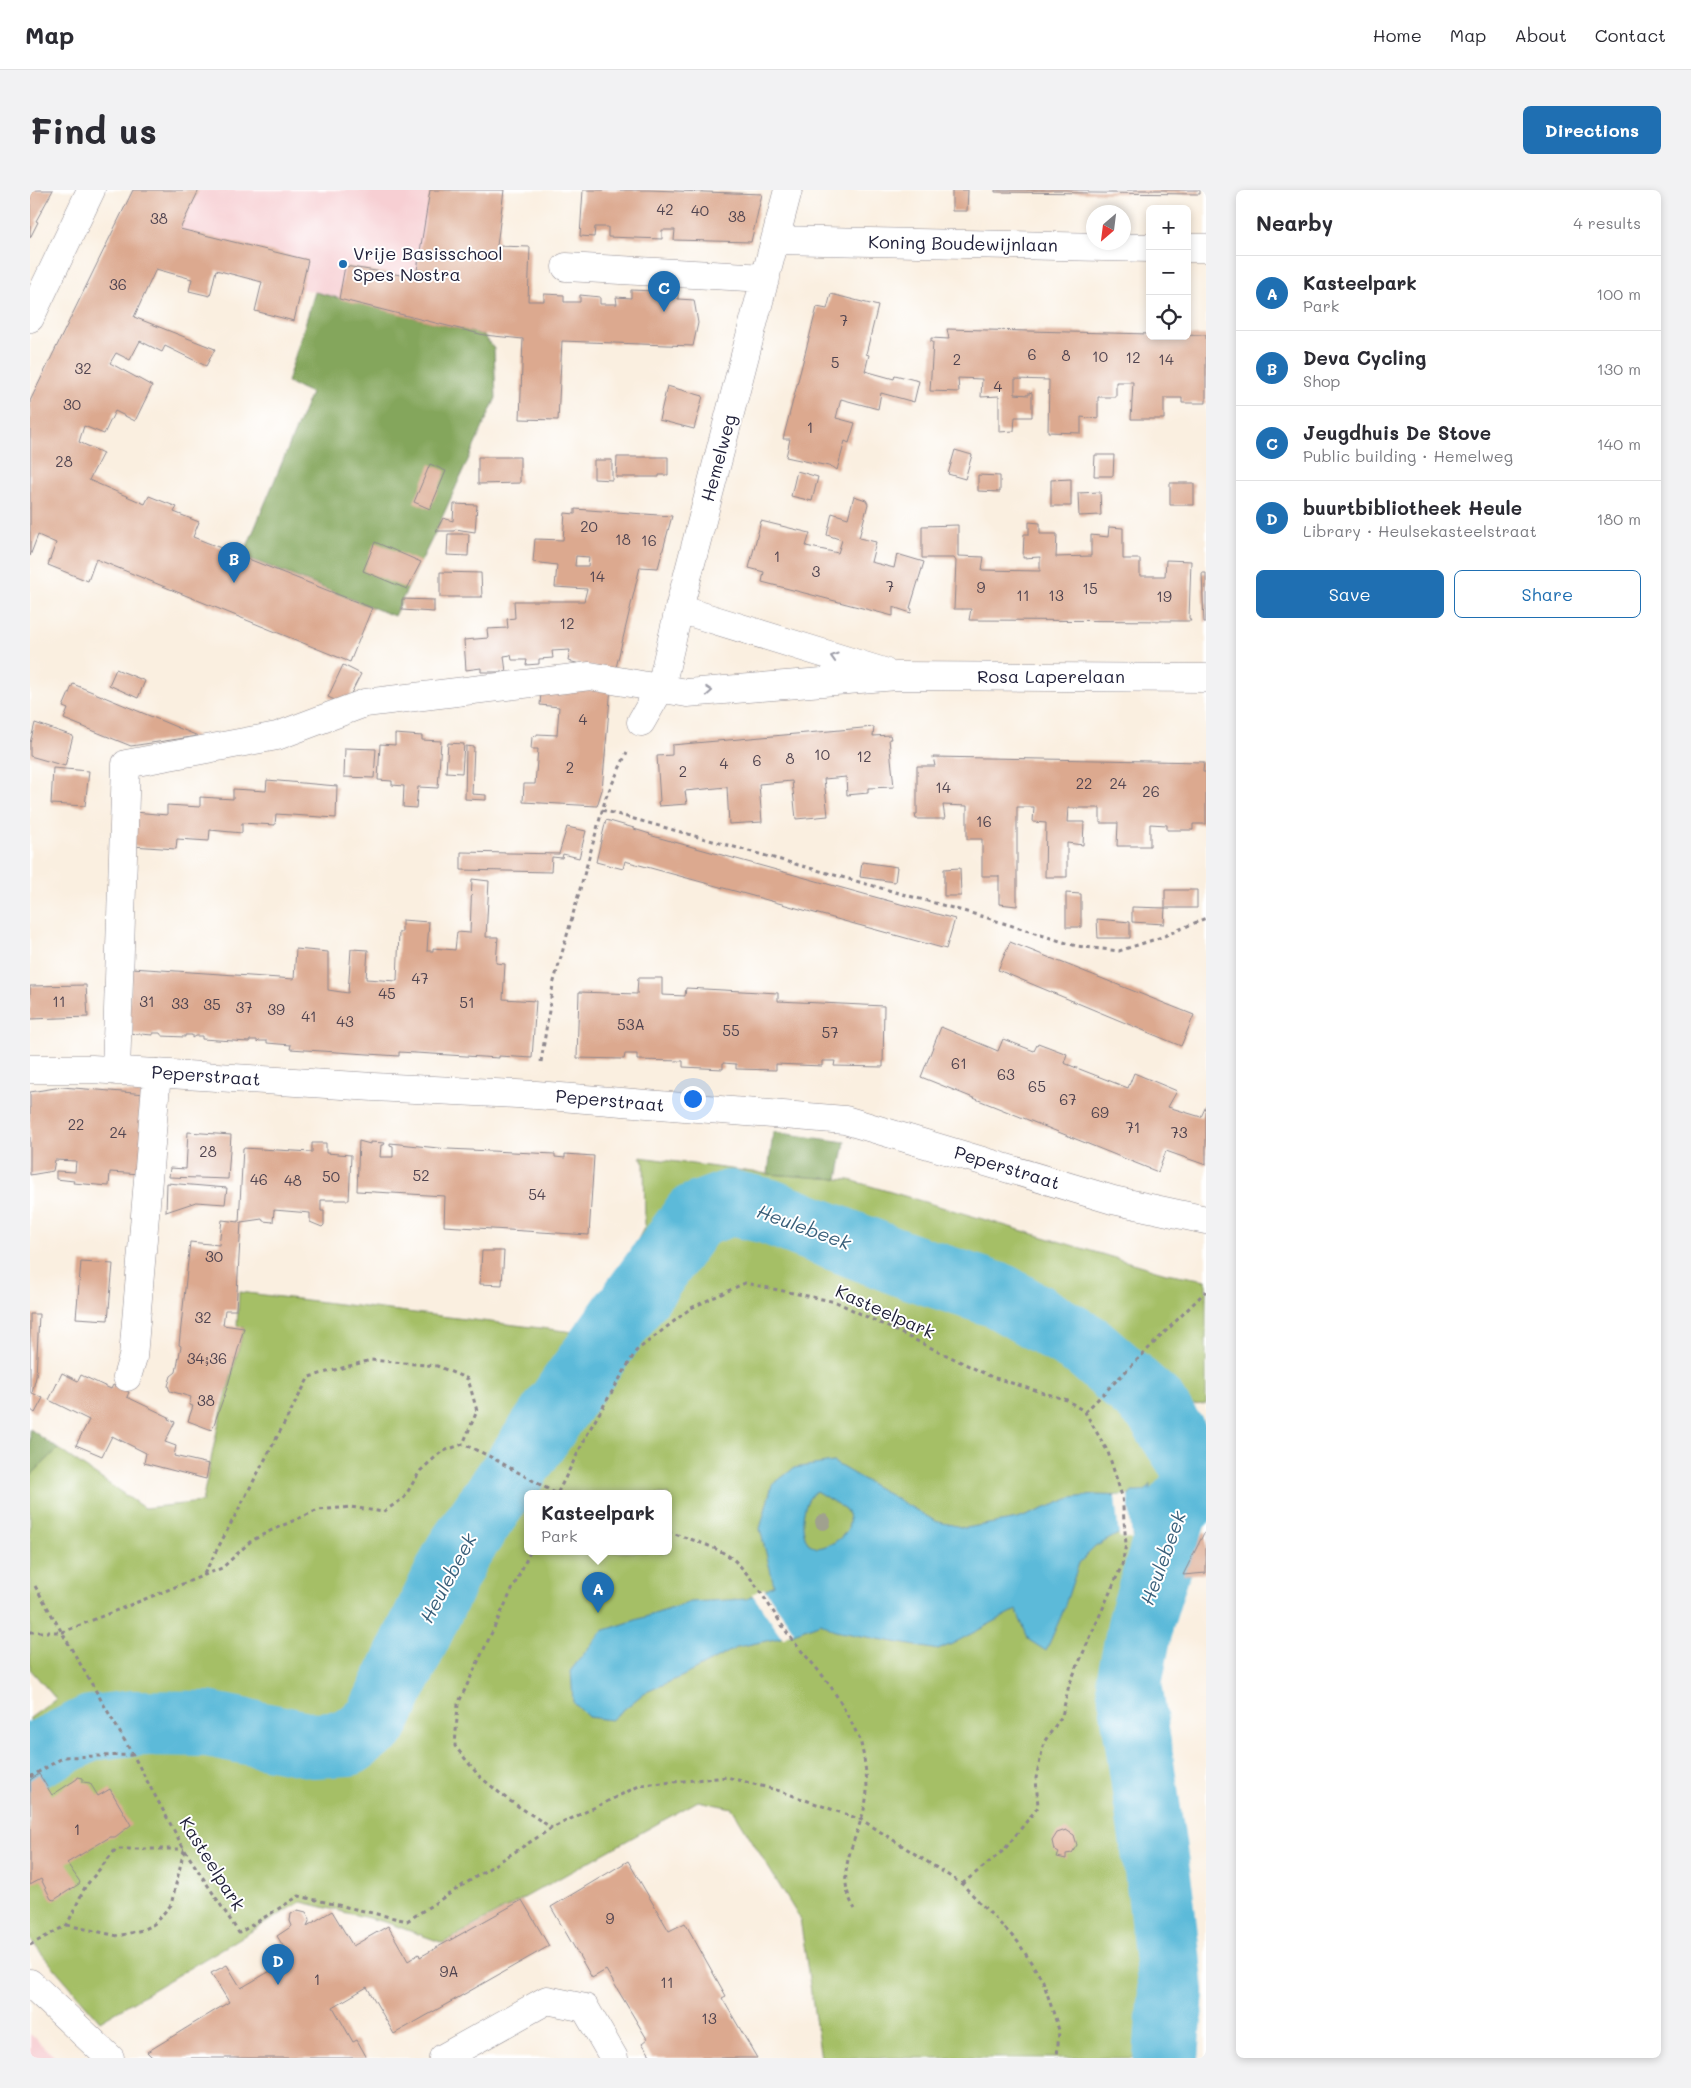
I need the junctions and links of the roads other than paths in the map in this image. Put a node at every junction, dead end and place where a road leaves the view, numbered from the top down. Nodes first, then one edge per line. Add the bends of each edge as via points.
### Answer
1 (91, 190) edge
2 (788, 190) edge
3 (776, 240) junction
4 (1146, 248) edge
5 (1191, 248) edge
6 (1206, 248) edge
7 (566, 267) dead end
8 (766, 278) junction
9 (30, 318) edge
10 (679, 609) junction
11 (897, 676) junction
12 (1206, 678) edge
13 (661, 688) junction
14 (641, 722) road end
15 (30, 1069) edge
16 (116, 1071) junction
17 (157, 1073) junction
18 (1206, 1220) edge
19 (127, 1377) dead end
20 (30, 1983) edge
21 (110, 2058) edge
22 (443, 2058) edge
23 (614, 2058) edge

1 - 9 street
2 - 3 street, Hemelweg
3 - 4 street, Koning Boudewijnlaan
3 - 8 street, Hemelweg
5 - 6 street
7 - 8 street
8 - 10 street, Hemelweg
11 -> 10 street, Rosa Laperelaan
10 - 13 street, Hemelweg
11 - 12 street, Rosa Laperelaan
13 -> 11 street, Rosa Laperelaan via 686,693
13 - 14 street, Hemelweg
13 - 16 street, Rosa Laperelaan via 590,676 365,703 277,736 126,764
15 - 16 street, Peperstraat
16 - 17 street, Peperstraat
17 - 18 street, Peperstraat via 536,1094 845,1120 1113,1200
17 - 19 street via 133,1357
20 - 21 street
22 - 23 street via 547,2000 585,2008

